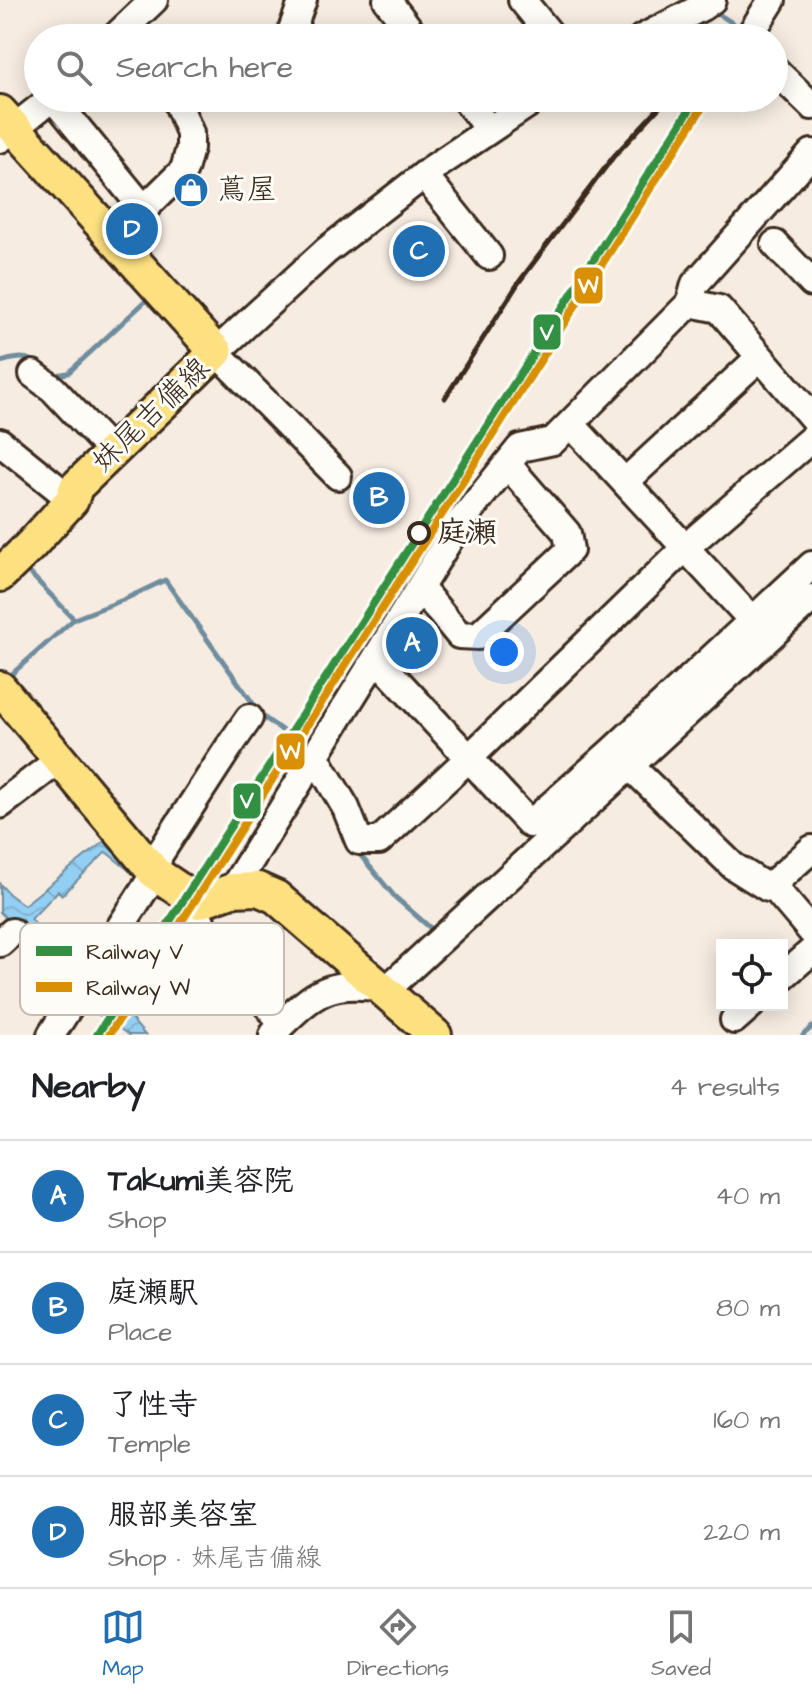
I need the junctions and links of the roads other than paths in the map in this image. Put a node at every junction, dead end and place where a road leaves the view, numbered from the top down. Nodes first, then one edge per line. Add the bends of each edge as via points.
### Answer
1 (154, 0) edge
2 (303, 0) edge
3 (387, 0) edge
4 (522, 0) edge
5 (772, 0) edge
6 (709, 2) edge
7 (129, 24) edge
8 (294, 24) edge
9 (405, 24) edge
10 (542, 24) edge
11 (668, 24) edge
12 (757, 24) edge
13 (788, 83) edge
14 (812, 106) edge
15 (29, 112) edge
16 (64, 112) edge
17 (181, 112) edge
18 (475, 112) edge
19 (515, 112) edge
20 (5, 126) edge
21 (489, 129) junction
22 (812, 153) edge
23 (424, 175) junction
24 (140, 204) junction
25 (114, 238) junction
26 (775, 244) dead end
27 (489, 256) dead end
28 (812, 283) edge
29 (690, 303) junction
30 (216, 352) junction
31 (760, 357) junction
32 (33, 374) dead end
33 (812, 417) edge
34 (571, 424) junction
35 (812, 438) edge
36 (0, 442) edge
37 (113, 453) junction
38 (507, 464) junction
39 (338, 476) dead end
40 (625, 482) junction
41 (72, 500) junction
42 (686, 547) junction
43 (812, 565) edge
44 (0, 575) edge
45 (420, 588) junction
46 (812, 598) edge
47 (752, 620) junction
48 (377, 659) junction
49 (0, 688) edge
50 (249, 718) dead end
51 (315, 756) junction
52 (468, 759) junction
53 (59, 760) junction
54 (619, 763) junction
55 (0, 805) edge
56 (812, 849) edge
57 (155, 873) junction
58 (772, 885) junction
59 (232, 890) junction
60 (198, 902) junction
61 (123, 923) edge
62 (202, 923) edge
63 (812, 932) edge
64 (812, 951) edge
65 (788, 972) edge
66 (383, 990) junction
67 (64, 1015) edge
68 (276, 1031) edge
69 (51, 1035) edge
70 (435, 1035) edge

1 - 7 street
2 - 8 street
3 - 9 street
4 - 10 street
5 - 12 street
6 - 11 street
13 - 14 street
15 - 20 street
16 - 24 street
17 - 24 street via 190,133 184,170
18 - 21 street
19 - 21 street
20 - 25 main road, 妹尾吉備線
21 - 23 street
22 - 29 street via 695,284
23 - 27 street
23 - 30 street via 326,251
24 - 25 street
25 - 30 main road, 妹尾吉備線
26 - 28 street
29 - 31 street via 719,309
29 - 34 street
30 - 37 main road, 妹尾吉備線
30 - 39 street
31 - 33 street
31 - 40 street
32 - 37 street
34 - 38 street via 553,441 520,448
34 - 40 street
35 - 42 street
36 - 41 street
37 - 41 main road, 妹尾吉備線 via 76,487
38 - 45 street via 459,524
38 - 45 street via 567,533 570,550 478,636 459,635
40 - 42 street
41 - 44 main road, 妹尾吉備線
42 - 47 street
42 - 52 street
43 - 47 street
45 - 48 street
46 - 54 street
47 - 54 street
48 - 51 street
48 - 52 street
49 - 53 main road
50 - 57 street via 159,855
51 - 52 street via 359,841 379,841
51 - 59 street
52 - 54 street via 530,824
53 - 55 street
53 - 57 main road
54 - 58 street via 733,866 768,888
54 - 66 street
56 - 58 street
57 - 60 main road
57 - 61 street
58 - 63 street
59 - 60 main road
59 - 66 main road via 258,889 276,897
60 - 62 street
64 - 65 street
66 - 68 street via 359,984 318,993
66 - 70 main road
67 - 69 street

